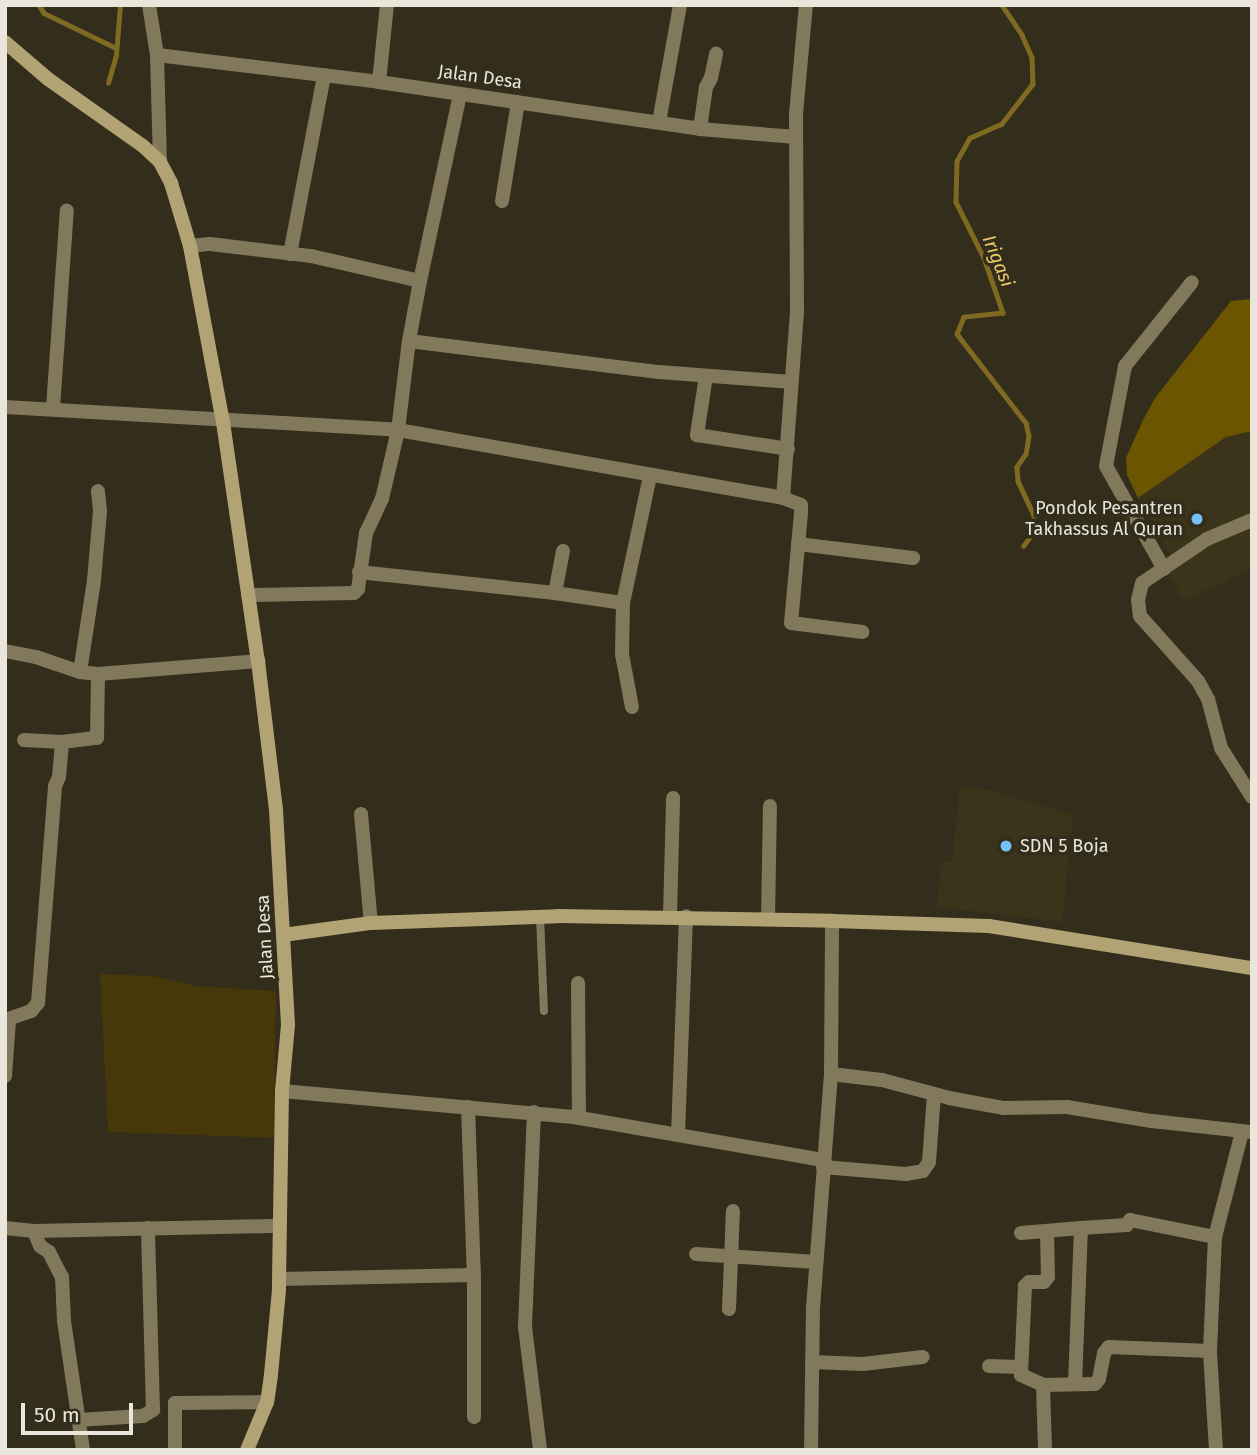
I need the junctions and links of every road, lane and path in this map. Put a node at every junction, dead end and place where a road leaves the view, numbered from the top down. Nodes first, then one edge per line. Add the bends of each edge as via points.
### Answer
1 (149, 5) edge
2 (387, 5) edge
3 (680, 5) edge
4 (806, 5) edge
5 (5, 42) edge
6 (157, 54) junction
7 (716, 54) dead end
8 (324, 75) junction
9 (379, 82) junction
10 (460, 94) junction
11 (518, 102) junction
12 (659, 122) junction
13 (700, 129) junction
14 (796, 137) junction
15 (160, 162) junction
16 (502, 201) dead end
17 (67, 210) dead end
18 (190, 246) junction
19 (290, 254) junction
20 (420, 281) junction
21 (1192, 282) dead end
22 (409, 341) junction
23 (706, 376) junction
24 (792, 382) junction
25 (5, 407) edge
26 (53, 408) junction
27 (223, 422) junction
28 (398, 430) junction
29 (788, 449) junction
30 (650, 476) junction
31 (98, 491) dead end
32 (783, 498) junction
33 (1252, 520) edge
34 (798, 544) junction
35 (562, 551) dead end
36 (913, 558) dead end
37 (1164, 569) junction
38 (359, 572) junction
39 (555, 593) junction
40 (248, 594) junction
41 (623, 603) junction
42 (862, 632) dead end
43 (5, 651) edge
44 (258, 661) junction
45 (80, 672) junction
46 (98, 674) junction
47 (632, 708) dead end
48 (24, 740) dead end
49 (62, 742) junction
50 (1252, 797) edge
51 (673, 798) dead end
52 (769, 806) dead end
53 (361, 814) dead end
54 (670, 916) junction
55 (686, 916) junction
56 (540, 917) junction
57 (768, 919) junction
58 (832, 921) junction
59 (371, 923) junction
60 (283, 935) junction
61 (1252, 968) edge
62 (578, 983) dead end
63 (544, 1011) dead end
64 (7, 1020) edge
65 (831, 1074) junction
66 (5, 1076) edge
67 (282, 1091) junction
68 (934, 1094) junction
69 (468, 1107) junction
70 (534, 1112) junction
71 (579, 1118) junction
72 (1247, 1132) edge
73 (678, 1135) junction
74 (823, 1164) junction
75 (733, 1211) dead end
76 (279, 1226) junction
77 (5, 1228) edge
78 (148, 1228) junction
79 (1081, 1228) junction
80 (34, 1231) junction
81 (1046, 1231) junction
82 (1021, 1233) dead end
83 (1215, 1237) junction
84 (696, 1254) dead end
85 (731, 1257) junction
86 (816, 1262) junction
87 (474, 1275) junction
88 (279, 1279) junction
89 (729, 1309) dead end
90 (1210, 1351) junction
91 (923, 1357) dead end
92 (812, 1362) junction
93 (989, 1366) dead end
94 (1020, 1367) junction
95 (1075, 1384) junction
96 (1043, 1385) junction
97 (267, 1402) junction
98 (474, 1417) dead end
99 (78, 1420) junction
100 (83, 1450) edge
101 (175, 1450) edge
102 (247, 1450) edge
103 (540, 1450) edge
104 (811, 1450) edge
105 (1045, 1450) edge
106 (1216, 1450) edge

1 - 6 street, Jalan Desa
2 - 9 street
3 - 12 street
4 - 14 street
5 - 15 street, Jalan Desa
6 - 8 street, Jalan Desa
6 - 15 street, Jalan Desa
7 - 13 street
8 - 9 street, Jalan Desa
8 - 19 street
9 - 10 street, Jalan Desa
10 - 11 street, Jalan Desa
10 - 20 street
11 - 12 street, Jalan Desa
11 - 16 street
12 - 13 street, Jalan Desa
13 - 14 street, Jalan Desa
14 - 24 street via 797,310
15 - 18 street, Jalan Desa
17 - 26 street
18 - 19 street via 211,244
18 - 27 street, Jalan Desa
19 - 20 street
20 - 22 street
21 - 37 street via 1125,366 1106,466
22 - 23 street
22 - 28 street
23 - 24 street
23 - 29 street via 698,435
24 - 29 street
25 - 26 street
26 - 27 street
27 - 28 street
27 - 40 street, Jalan Desa
28 - 30 street
28 - 38 street via 382,499 366,533
29 - 32 street
30 - 32 street
30 - 41 street
31 - 45 street via 94,580
32 - 34 street via 801,505
33 - 37 street via 1207,539
34 - 36 street
34 - 42 street via 791,623
35 - 39 street
37 - 50 street via 1142,583 1140,616 1198,681 1208,699 1221,748
38 - 39 street
38 - 40 street via 354,593
39 - 41 street
40 - 44 street, Jalan Desa
41 - 47 street via 622,654
43 - 45 street
44 - 46 street
44 - 60 street, Jalan Desa via 276,810
45 - 46 street
46 - 49 street via 97,738
48 - 49 street
49 - 64 street via 38,1003 32,1011
51 - 54 street
52 - 57 street
53 - 59 street
54 - 55 street
54 - 56 street
55 - 57 street
55 - 73 street
56 - 59 street
56 - 63 lane
57 - 58 street
58 - 61 street via 989,926
58 - 65 street
59 - 60 street
60 - 67 street, Jalan Desa via 288,1026
62 - 71 street
64 - 66 street
65 - 68 street via 882,1080
65 - 74 street
67 - 69 street
67 - 76 street, Jalan Desa
68 - 72 street via 1004,1108 1068,1107
68 - 74 street via 929,1162 923,1171 906,1174
69 - 70 street
69 - 87 street
70 - 71 street
70 - 103 street via 525,1327
71 - 73 street
72 - 83 street
73 - 74 street
74 - 86 street
75 - 85 street
76 - 78 street
76 - 88 street, Jalan Desa
77 - 80 street
78 - 80 street
78 - 99 street via 153,1409 143,1416
79 - 81 street
79 - 83 street via 1128,1226 1130,1220
79 - 95 street
80 - 99 street via 62,1277
81 - 82 street
81 - 94 street via 1048,1277 1044,1282 1029,1282 1024,1290
83 - 90 street
84 - 85 street
85 - 86 street
85 - 89 street
86 - 92 street
87 - 88 street
87 - 98 street
88 - 97 street, Jalan Desa
90 - 95 street via 1109,1347 1098,1382
90 - 106 street
91 - 92 street via 863,1364
92 - 104 street
93 - 94 street
94 - 96 street via 1021,1375
95 - 96 street
96 - 105 street
97 - 101 street via 174,1403
97 - 102 street, Jalan Desa
99 - 100 street

